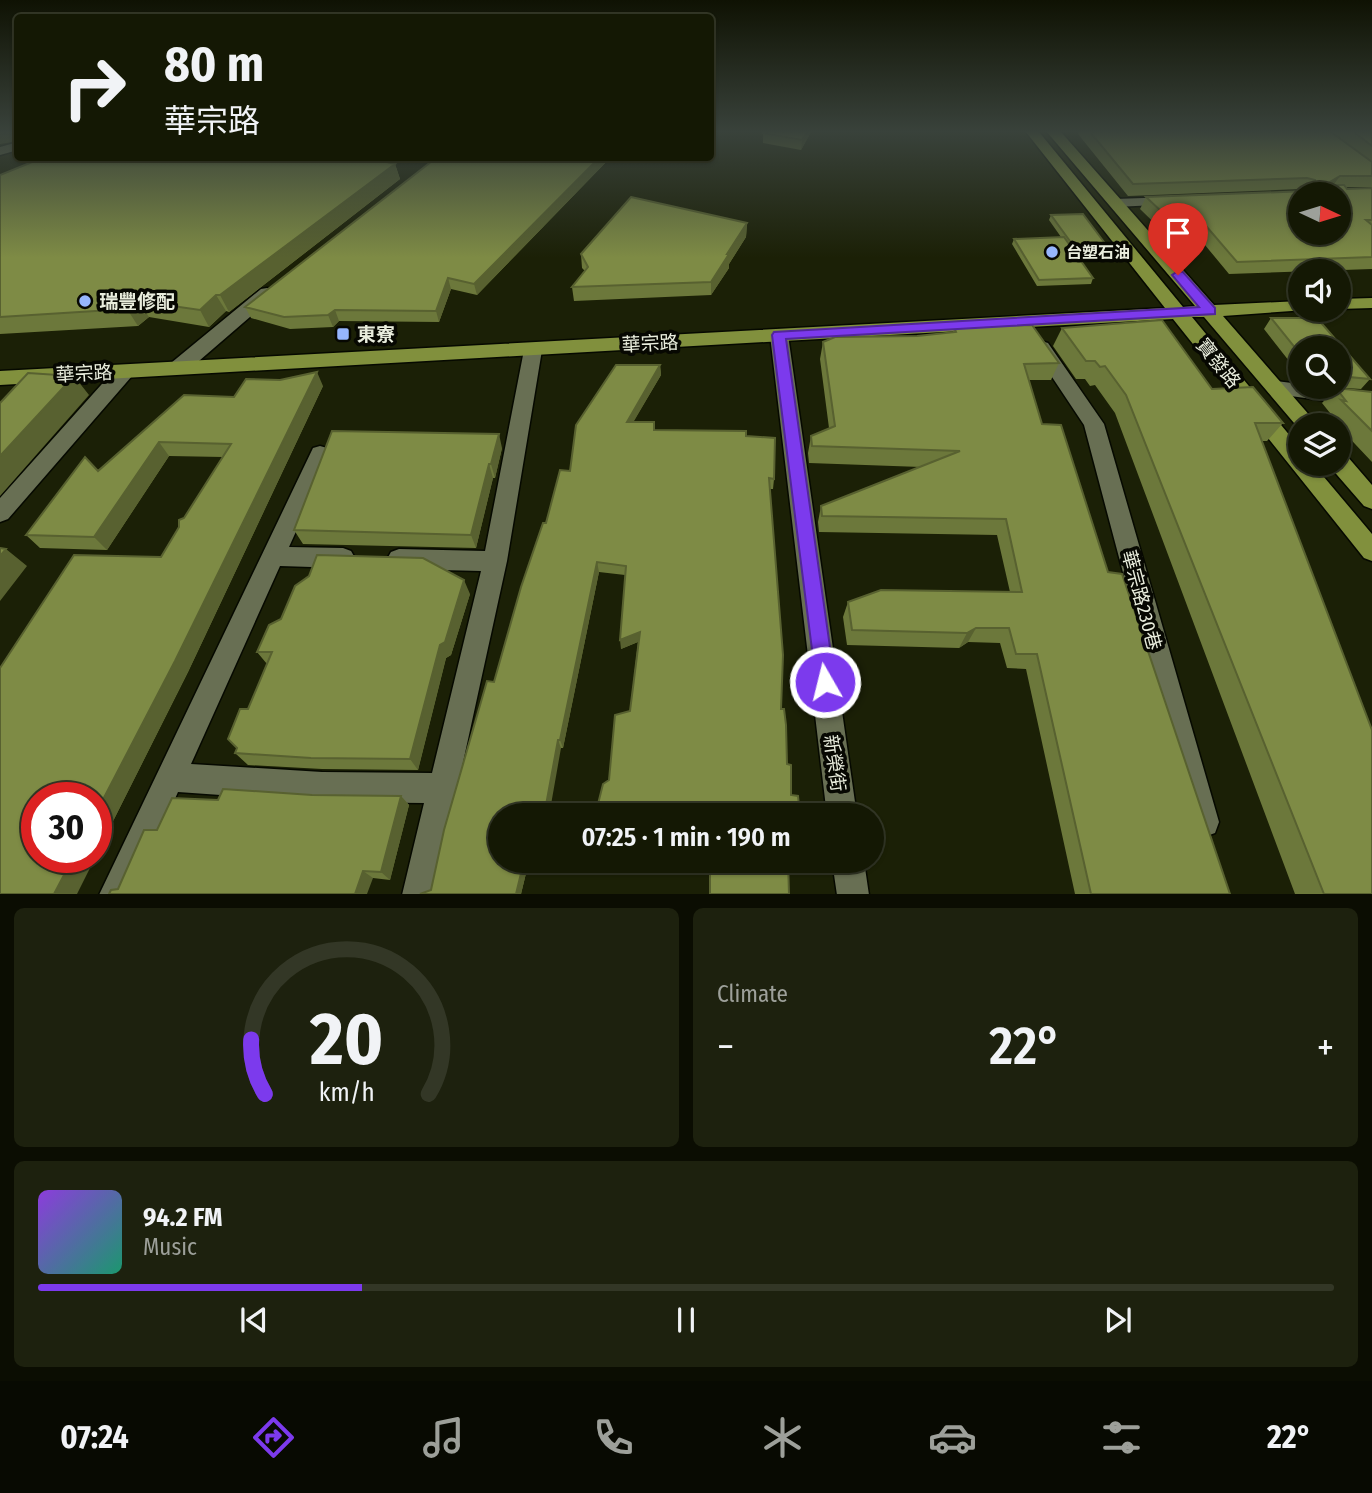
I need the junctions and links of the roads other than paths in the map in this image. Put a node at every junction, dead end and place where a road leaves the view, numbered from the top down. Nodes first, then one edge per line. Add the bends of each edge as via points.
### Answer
1 (1066, 174) edge
2 (1089, 174) edge
3 (1183, 201) edge
4 (1115, 203) junction
5 (280, 282) edge
6 (1372, 303) edge
7 (1351, 304) edge
8 (1288, 307) edge
9 (1210, 311) junction
10 (1179, 313) junction
11 (1024, 322) junction
12 (779, 335) junction
13 (533, 350) junction
14 (177, 368) junction
15 (125, 371) junction
16 (0, 378) edge
17 (1276, 388) junction
18 (1372, 400) edge
19 (1298, 413) edge
20 (1288, 447) edge
21 (320, 454) edge
22 (1311, 476) edge
23 (1351, 476) edge
24 (1371, 498) edge
25 (0, 513) edge
26 (1372, 551) edge
27 (273, 556) junction
28 (495, 561) junction
29 (170, 777) junction
30 (443, 788) junction
31 (840, 803) edge
32 (1209, 841) edge
33 (850, 873) edge
34 (115, 894) edge
35 (418, 894) edge
36 (853, 894) edge

1 - 10 main road, 寶發路
2 - 4 main road, 寶發路
3 - 4 street
4 - 9 main road, 寶發路
5 - 14 street
6 - 7 main road
8 - 9 main road, 華宗路
9 - 10 main road, 華宗路
9 - 17 main road, 寶發路
10 - 11 main road, 華宗路
10 - 20 main road, 寶發路
11 - 12 main road, 華宗路
11 - 32 street, 華宗路230巷 via 1094,424
12 - 13 main road, 華宗路
12 - 31 street, 新榮街
13 - 14 main road, 華宗路
13 - 28 street
14 - 15 main road, 華宗路
15 - 16 main road, 華宗路
15 - 25 street
17 - 18 street
17 - 19 main road, 寶發路
21 - 27 street
22 - 26 main road, 寶發路
23 - 24 main road
27 - 28 street
27 - 29 street
28 - 30 street
29 - 30 street via 322,787
29 - 34 street
30 - 35 street
33 - 36 street

